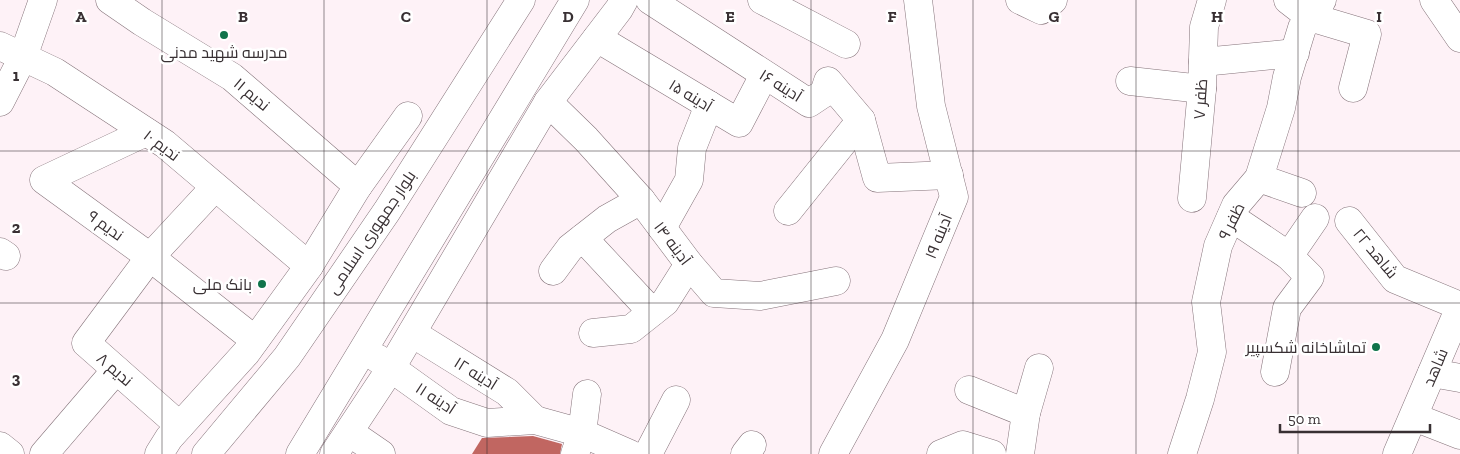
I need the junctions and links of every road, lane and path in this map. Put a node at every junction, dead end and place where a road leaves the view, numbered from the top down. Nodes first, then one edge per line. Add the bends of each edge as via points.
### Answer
1 (42, 0) edge
2 (110, 0) edge
3 (575, 0) edge
4 (624, 0) edge
5 (650, 0) edge
6 (762, 0) edge
7 (918, 0) edge
8 (1212, 0) edge
9 (1288, 0) edge
10 (1434, 0) edge
11 (510, 4) edge
12 (1316, 9) edge
13 (597, 38) junction
14 (1460, 38) edge
15 (846, 44) dead end
16 (12, 51) edge
17 (1295, 53) junction
18 (1203, 62) junction
19 (764, 75) junction
20 (1130, 80) dead end
21 (1353, 88) dead end
22 (1202, 89) junction
23 (0, 102) edge
24 (548, 102) junction
25 (709, 105) junction
26 (408, 116) dead end
27 (861, 120) junction
28 (146, 132) junction
29 (949, 176) junction
30 (1259, 178) junction
31 (358, 186) junction
32 (215, 187) junction
33 (1302, 193) dead end
34 (1192, 198) dead end
35 (641, 200) junction
36 (788, 211) dead end
37 (1231, 217) junction
38 (1315, 218) dead end
39 (1349, 221) dead end
40 (662, 228) junction
41 (583, 238) junction
42 (150, 256) junction
43 (1289, 256) junction
44 (689, 264) junction
45 (309, 266) junction
46 (553, 271) dead end
47 (836, 281) dead end
48 (1460, 307) edge
49 (652, 312) junction
50 (272, 317) junction
51 (412, 333) junction
52 (593, 334) dead end
53 (255, 340) junction
54 (298, 340) junction
55 (364, 349) junction
56 (391, 368) junction
57 (1038, 368) dead end
58 (116, 370) junction
59 (1275, 372) dead end
60 (1432, 373) junction
61 (1460, 378) edge
62 (969, 390) dead end
63 (587, 394) dead end
64 (676, 400) dead end
65 (1026, 413) junction
66 (1414, 417) junction
67 (535, 420) junction
68 (180, 426) junction
69 (317, 426) junction
70 (349, 432) junction
71 (1460, 435) edge
72 (579, 443) edge
73 (0, 446) edge
74 (10, 454) edge
75 (44, 454) edge
76 (159, 454) edge
77 (206, 454) edge
78 (289, 454) edge
79 (300, 454) edge
80 (334, 454) edge
81 (381, 454) edge
82 (630, 454) edge
83 (648, 454) edge
84 (833, 454) edge
85 (941, 454) edge
86 (992, 454) edge
87 (1020, 454) edge
88 (1182, 454) edge
89 (1397, 454) edge

1 - 16 street
2 - 31 street, ندیم ۱۱ via 232,77
3 - 55 street
4 - 13 street
5 - 19 street, آدینه ۱۶
6 - 15 street
7 - 29 street, آدینه ۱۹ via 931,106
8 - 18 street, ظفر ۷ via 1204,28
9 - 12 street
10 - 14 street
11 - 54 street, بلوار جمهوری اسلامی via 387,211
12 - 17 street, ظفر ۹ via 1302,28
12 - 21 street via 1367,34
13 - 24 street
13 - 25 street, آدینه ۱۵
16 - 23 street
16 - 28 street, ندیم ۱۰ via 55,72
17 - 18 street
17 - 30 street, ظفر ۹
18 - 22 street, ظفر ۷
19 - 25 street, آدینه ۱۵ via 739,123
19 - 27 street, آدینه ۱۶ via 809,103 824,93 828,81
20 - 22 street
22 - 34 street, ظفر ۷
24 - 35 street, آدینه ۱۴
24 - 51 street
25 - 40 street via 692,148 689,180
26 - 31 street
27 - 29 street, آدینه ۱۶ via 877,178
27 - 36 street
28 - 32 street, ندیم ۱۰
28 - 42 street, ندیم ۹ via 44,180
29 - 84 street, آدینه ۱۹ via 954,197 895,340
30 - 33 street
30 - 37 street, ظفر ۹ via 1236,205
31 - 45 street
32 - 42 street
32 - 45 street, ندیم ۱۰
35 - 40 street, آدینه ۱۴
35 - 41 street via 607,219
37 - 43 street
37 - 88 street, ظفر ۹ via 1218,246 1206,302 1212,352
38 - 43 street
39 - 48 street, شاهد ۲۲ via 1395,279
40 - 44 street, آدینه ۱۴
41 - 46 street via 570,248
41 - 49 street
42 - 53 street, ندیم ۹
42 - 58 street, ندیم ۸ via 86,343
43 - 59 street via 1310,277 1287,308
44 - 47 street, آدینه ۱۴ via 714,293 760,296
44 - 49 street via 665,302
45 - 50 street
48 - 60 street, شاهد
49 - 52 street via 631,329
50 - 53 street
50 - 54 street
51 - 56 street
51 - 67 street, آدینه ۱۲ via 507,392
53 - 68 street
54 - 77 street, بلوار جمهوری اسلامی
55 - 56 street, آدینه ۱۱
55 - 69 street
56 - 67 street, آدینه ۱۱ via 451,411 487,423
56 - 70 street
57 - 65 street
58 - 68 street, ندیم ۸
58 - 75 street
60 - 61 street
60 - 66 street, شاهد
62 - 65 street
63 - 72 street
64 - 83 street
65 - 87 street
66 - 71 street
66 - 89 street, شاهد
67 - 72 street, آدینه ۱۱
68 - 76 street
69 - 78 street
69 - 79 street
70 - 80 street
70 - 81 street
72 - 82 street, آدینه ۱۱
73 - 74 street
85 - 86 street via 963,445

